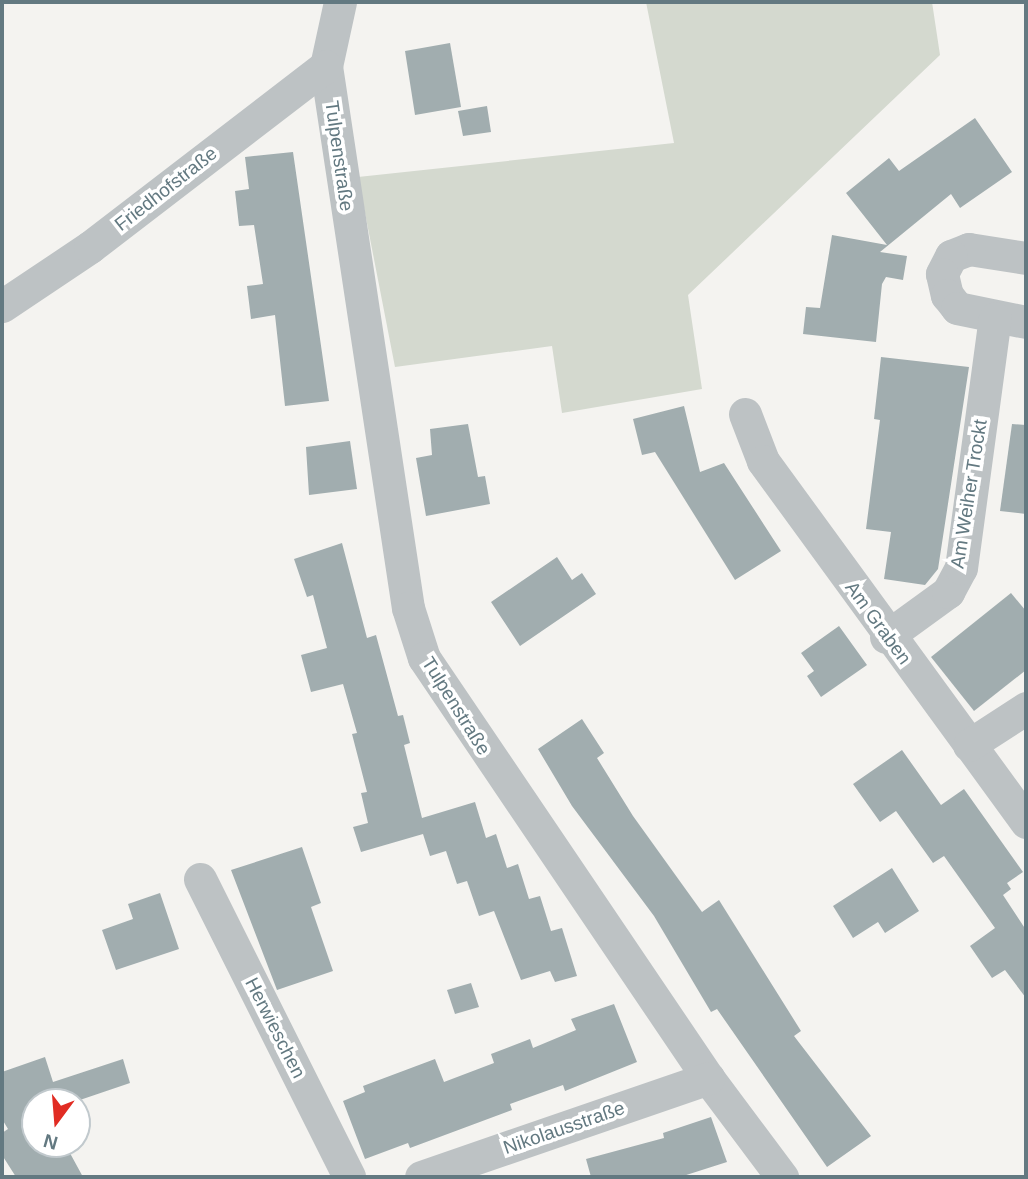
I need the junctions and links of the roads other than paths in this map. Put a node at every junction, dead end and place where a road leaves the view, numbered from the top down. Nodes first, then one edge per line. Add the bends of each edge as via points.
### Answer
1 (340, 2) edge
2 (326, 66) junction
3 (1026, 258) edge
4 (2, 306) edge
5 (1011, 320) edge
6 (745, 414) dead end
7 (887, 637) junction
8 (1026, 708) edge
9 (969, 745) junction
10 (1026, 822) edge
11 (200, 879) dead end
12 (708, 1078) junction
13 (349, 1177) edge
14 (421, 1177) edge
15 (782, 1177) edge

1 - 2 street
2 - 4 street, Friedhofstraße via 90,247
2 - 12 street, Tulpenstraße via 408,608 424,658
3 - 5 street, Am Weiher Trockt via 969,249 951,256 942,274 947,295 957,308
5 - 7 street, Am Weiher Trockt via 961,568 948,592
6 - 7 street, Am Graben via 763,461
7 - 9 street, Am Graben
8 - 9 street
9 - 10 street, Am Graben
11 - 13 street, Herwieschen
12 - 14 street, Nikolausstraße
12 - 15 street, Tulpenstraße

